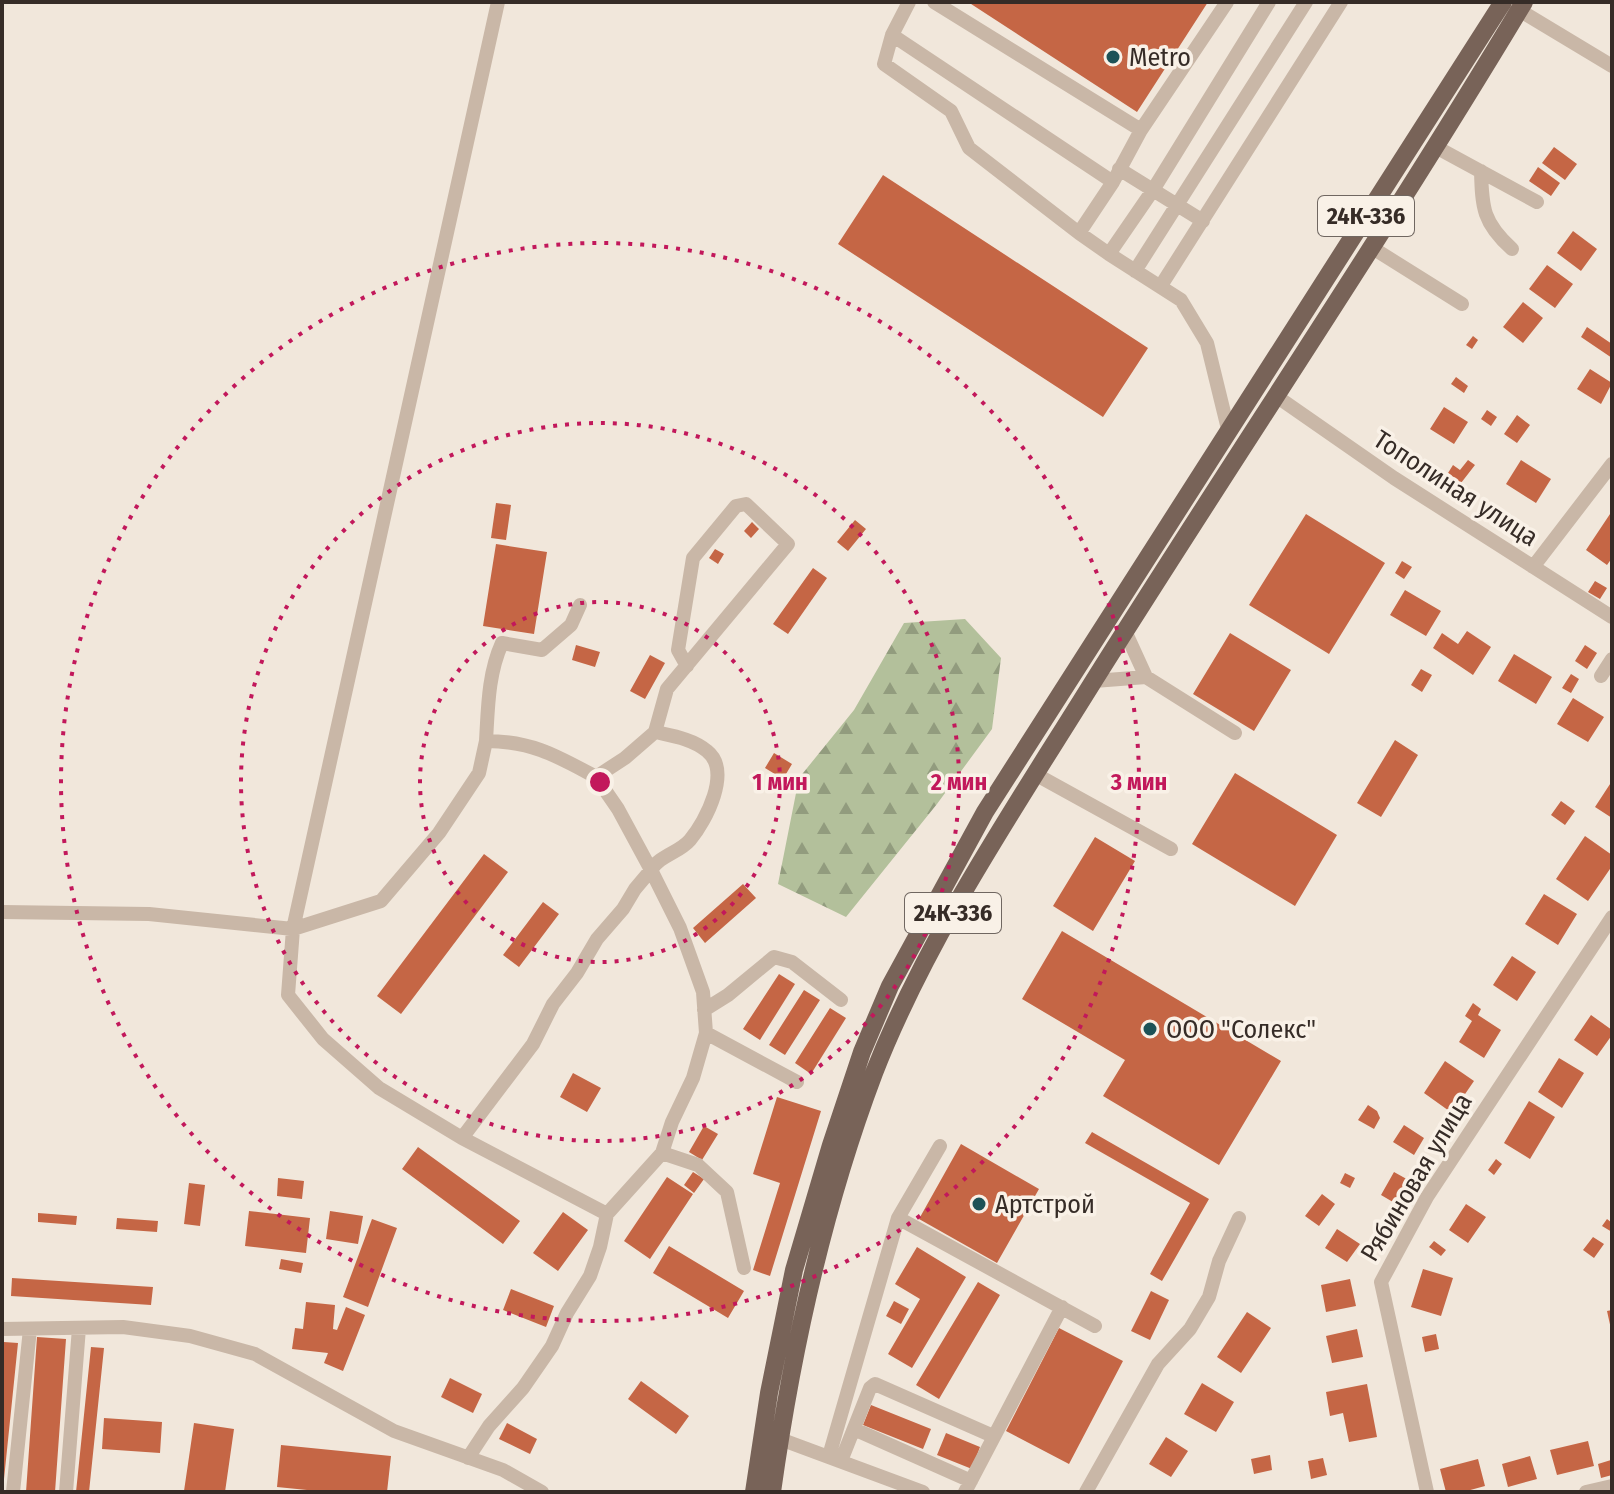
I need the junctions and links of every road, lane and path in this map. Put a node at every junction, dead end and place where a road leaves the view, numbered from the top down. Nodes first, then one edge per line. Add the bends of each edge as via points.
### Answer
1 (498, 2) edge
2 (909, 2) edge
3 (934, 2) edge
4 (1227, 2) edge
5 (1269, 2) edge
6 (1306, 2) edge
7 (1341, 2) edge
8 (1516, 5) edge
9 (892, 35) junction
10 (1612, 66) edge
11 (1141, 130) junction
12 (1434, 146) junction
13 (1481, 171) junction
14 (1116, 175) junction
15 (1153, 190) junction
16 (1537, 202) dead end
17 (1178, 206) junction
18 (1203, 221) junction
19 (1079, 233) junction
20 (1371, 247) junction
21 (1512, 249) dead end
22 (1109, 254) junction
23 (1135, 271) junction
24 (1162, 284) dead end
25 (1462, 304) dead end
26 (1276, 396) junction
27 (1228, 429) junction
28 (1612, 464) edge
29 (1533, 567) junction
30 (580, 605) dead end
31 (1612, 617) edge
32 (1125, 631) junction
33 (1612, 659) edge
34 (687, 666) junction
35 (1601, 676) dead end
36 (1146, 677) junction
37 (1094, 681) junction
38 (655, 732) junction
39 (1235, 733) dead end
40 (486, 741) junction
41 (1035, 774) junction
42 (596, 777) junction
43 (1171, 849) dead end
44 (651, 870) junction
45 (2, 912) edge
46 (1612, 917) edge
47 (293, 929) junction
48 (841, 1000) dead end
49 (704, 1010) junction
50 (706, 1033) junction
51 (797, 1082) dead end
52 (462, 1138) junction
53 (940, 1146) dead end
54 (662, 1153) junction
55 (607, 1214) junction
56 (898, 1218) junction
57 (1239, 1218) dead end
58 (744, 1268) dead end
59 (1062, 1307) junction
60 (1095, 1326) dead end
61 (79, 1328) junction
62 (2, 1329) edge
63 (30, 1329) junction
64 (854, 1429) junction
65 (993, 1436) junction
66 (780, 1439) junction
67 (468, 1458) junction
68 (835, 1459) junction
69 (1612, 1486) edge
70 (968, 1487) edge
71 (13, 1492) edge
72 (66, 1492) edge
73 (542, 1492) edge
74 (754, 1492) edge
75 (772, 1492) edge
76 (923, 1492) edge
77 (1086, 1492) edge
78 (1427, 1492) edge
79 (1586, 1492) edge

1 - 47 street
2 - 9 street
3 - 11 street
4 - 11 street
5 - 15 street
6 - 17 street
7 - 18 street
8 - 10 street
8 - 12 main road, 24К-336
8 - 27 main road, 24К-336
9 - 14 street
9 - 19 street via 884,64 951,111 969,148
11 - 14 street
12 - 13 street
12 - 20 main road, 24К-336
13 - 16 street
13 - 21 street via 1482,206 1497,235
14 - 15 street
14 - 19 street
15 - 17 street
15 - 22 street
17 - 18 street
17 - 23 street
18 - 24 street
19 - 22 street
20 - 25 street
20 - 26 main road, 24К-336
22 - 23 street
23 - 27 street via 1181,300 1207,343
26 - 29 street, Тополиная улица
26 - 32 main road, 24К-336
27 - 74 main road, 24К-336 via 985,812 890,986 862,1052 794,1270
28 - 29 street
29 - 31 street, Тополиная улица
30 - 40 street via 571,625 542,650 502,643 494,661
32 - 36 street
32 - 37 main road, 24К-336
33 - 35 street
34 - 34 street via 788,544 746,504 736,506 693,558 678,650
34 - 38 street via 667,689
36 - 37 street
36 - 39 street
37 - 41 main road, 24К-336
38 - 42 street
38 - 44 street via 709,752 719,774 712,801 689,841
40 - 42 street via 514,741 556,755
40 - 47 street via 479,773 439,833 381,901
41 - 43 street
41 - 66 main road, 24К-336 via 906,1000 875,1071 824,1226
42 - 44 street
44 - 49 street via 680,928 703,992
44 - 52 street via 597,939 533,1044
45 - 47 street via 149,914
46 - 78 street, Рябиновая улица via 1427,1197 1381,1282
47 - 52 street via 288,995 323,1039 379,1088
48 - 49 street via 792,962 774,957
49 - 50 street
50 - 51 street
50 - 54 street
52 - 55 street
53 - 56 street
54 - 55 street
54 - 58 street via 698,1165 727,1192
55 - 67 street via 590,1276 552,1346
56 - 59 street
56 - 68 street
57 - 77 street via 1209,1297 1190,1329 1158,1364
59 - 60 street
59 - 65 street
61 - 63 street
61 - 67 street via 123,1327 190,1336 255,1354 394,1431
61 - 72 street
62 - 63 street
63 - 71 street
64 - 65 street via 870,1388 878,1384
64 - 68 street
64 - 70 street
65 - 70 street
66 - 68 street
66 - 75 main road, 24К-336
67 - 73 street
68 - 76 street
69 - 79 street

